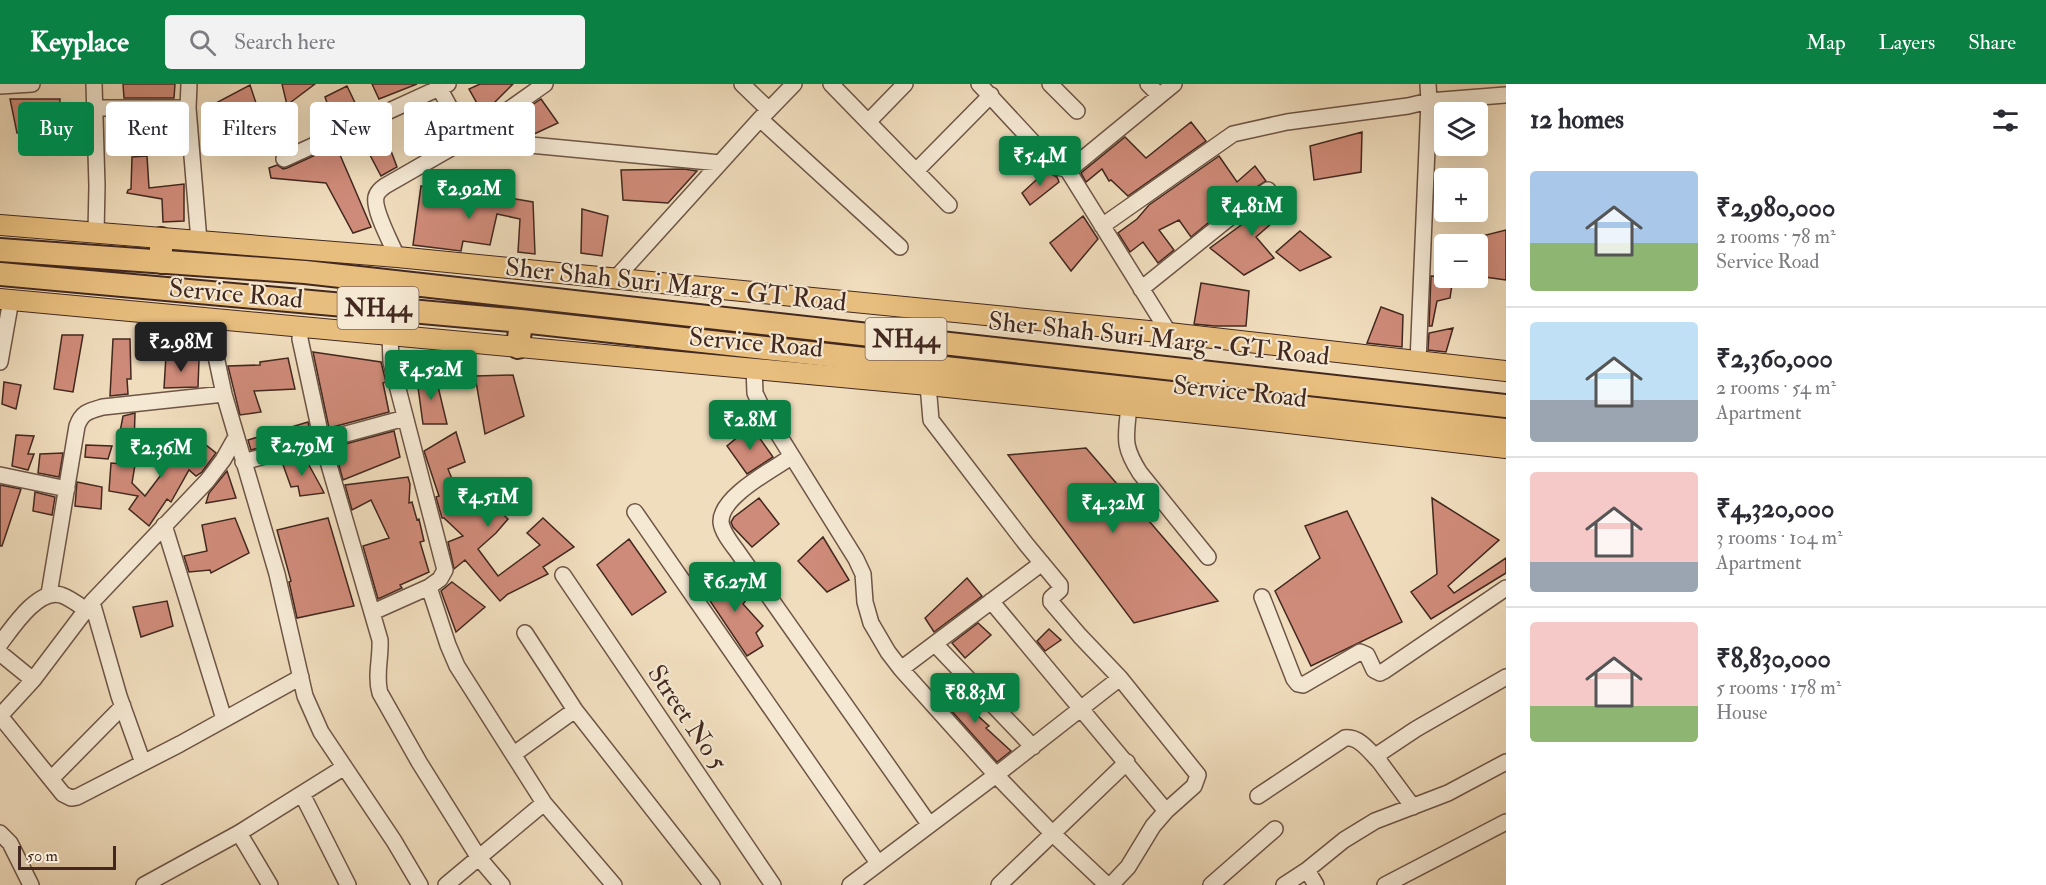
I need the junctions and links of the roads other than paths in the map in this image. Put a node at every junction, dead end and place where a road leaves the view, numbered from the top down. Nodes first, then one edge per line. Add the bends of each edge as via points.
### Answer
1 (32, 84) edge
2 (94, 84) edge
3 (545, 84) edge
4 (742, 84) edge
5 (794, 84) edge
6 (831, 84) edge
7 (904, 84) edge
8 (979, 84) edge
9 (1050, 84) edge
10 (1174, 84) edge
11 (1428, 84) edge
12 (8, 85) edge
13 (190, 85) edge
14 (441, 85) edge
15 (1153, 90) edge
16 (991, 95) junction
17 (1504, 95) dead end
18 (1429, 101) junction
19 (94, 102) edge
20 (189, 102) edge
21 (449, 102) edge
22 (519, 102) edge
23 (94, 108) joint
24 (106, 108) edge
25 (1077, 111) dead end
26 (764, 115) junction
27 (189, 120) edge
28 (868, 122) junction
29 (535, 145) edge
30 (437, 156) edge
31 (284, 159) dead end
32 (720, 163) junction
33 (1067, 169) junction
34 (916, 171) junction
35 (1268, 190) dead end
36 (949, 205) dead end
37 (0, 225) edge
38 (1102, 226) junction
39 (96, 233) junction
40 (161, 239) junction
41 (199, 241) junction
42 (900, 247) dead end
43 (0, 250) edge
44 (397, 257) junction
45 (161, 262) junction
46 (0, 274) edge
47 (616, 278) junction
48 (1141, 289) junction
49 (6, 299) edge
50 (208, 319) junction
51 (521, 321) junction
52 (301, 326) junction
53 (1169, 333) junction
54 (390, 335) junction
55 (518, 347) junction
56 (0, 362) edge
57 (1418, 362) junction
58 (753, 368) junction
59 (1506, 371) edge
60 (928, 385) junction
61 (224, 394) junction
62 (1129, 406) junction
63 (1506, 406) edge
64 (405, 418) junction
65 (1506, 430) edge
66 (236, 437) junction
67 (322, 441) junction
68 (1506, 448) edge
69 (791, 457) junction
70 (243, 462) junction
71 (0, 475) edge
72 (67, 489) junction
73 (635, 512) dead end
74 (165, 525) junction
75 (1208, 557) dead end
76 (1042, 563) junction
77 (564, 575) dead end
78 (429, 587) junction
79 (1506, 588) edge
80 (49, 594) junction
81 (1262, 597) dead end
82 (991, 601) junction
83 (89, 606) junction
84 (373, 612) junction
85 (525, 633) dead end
86 (0, 644) edge
87 (935, 644) junction
88 (0, 653) edge
89 (901, 669) junction
90 (300, 677) junction
91 (1506, 677) edge
92 (1120, 678) junction
93 (33, 680) junction
94 (123, 706) junction
95 (1081, 709) junction
96 (575, 710) junction
97 (0, 716) edge
98 (224, 719) junction
99 (1033, 747) junction
100 (513, 754) junction
101 (1379, 761) junction
102 (1126, 762) junction
103 (1506, 762) edge
104 (144, 763) junction
105 (343, 768) junction
106 (996, 776) junction
107 (51, 779) junction
108 (302, 794) junction
109 (1258, 796) dead end
110 (544, 803) junction
111 (1413, 807) junction
112 (1166, 811) junction
113 (1506, 822) edge
114 (929, 824) junction
115 (1275, 829) dead end
116 (0, 833) edge
117 (239, 833) junction
118 (1052, 833) junction
119 (479, 858) junction
120 (878, 863) junction
121 (1307, 870) junction
122 (1008, 882) edge
123 (31, 885) edge
124 (144, 885) edge
125 (270, 885) edge
126 (348, 885) edge
127 (420, 885) edge
128 (446, 885) edge
129 (502, 885) edge
130 (614, 885) edge
131 (712, 885) edge
132 (773, 885) edge
133 (850, 885) edge
134 (1109, 885) edge
135 (1211, 885) edge
136 (1284, 885) edge
137 (1316, 885) edge
138 (1385, 885) edge

1 - 12 street
2 - 19 street
3 - 22 street
4 - 26 street
5 - 26 street
6 - 28 street
7 - 28 street
8 - 16 street
9 - 25 street
10 - 15 street
11 - 18 street
13 - 20 street
14 - 21 street
14 - 31 street
15 - 33 street
16 - 33 street via 1056,167
16 - 34 street
17 - 18 street
18 - 38 street via 1233,134
18 - 57 street
23 - 24 street
23 - 39 street
26 - 32 street
26 - 42 street
27 - 41 street
28 - 34 street
29 - 32 street
30 - 44 street via 385,186 376,198 376,208
32 - 47 street
33 - 38 street
34 - 36 street
35 - 48 street
37 - 39 main road, Service Road
38 - 48 street
39 - 40 main road, Service Road
40 - 41 main road, Service Road
40 - 45 highway
41 - 44 main road, Service Road
43 - 45 highway, NH44
44 - 47 main road, Service Road
45 - 63 highway, Sher Shah Suri Marg - GT Road / NH44 via 317,274
46 - 51 highway, NH44
47 - 53 main road, Service Road
48 - 53 street
49 - 50 main road, Service Road
49 - 56 street
50 - 52 main road, Service Road
50 - 61 street
51 - 55 highway
51 - 65 highway, Sher Shah Suri Marg - GT Road / NH44
52 - 54 main road, Service Road
52 - 67 street via 300,339
53 - 57 main road, Service Road
54 - 55 main road, Service Road
54 - 64 street via 391,362
55 - 58 main road, Service Road
57 - 59 main road, Service Road
58 - 60 main road, Service Road
58 - 69 street via 755,393
60 - 62 main road, Service Road
60 - 76 street via 931,420
61 - 66 street
61 - 72 street via 85,412 77,426
62 - 68 main road, Service Road
62 - 75 street via 1126,447 1131,459
64 - 67 street
64 - 78 street via 444,563 440,579
66 - 70 street
66 - 74 street via 207,481
67 - 70 street
67 - 84 street
69 - 89 street via 856,559 863,574 865,602 872,623
69 - 114 street via 732,500 722,514 721,526
70 - 90 street via 277,574
71 - 72 street
72 - 80 street
73 - 120 street
74 - 83 street
74 - 98 street
76 - 82 street
76 - 92 street via 1060,586 1051,602
77 - 132 street, Street No 5
78 - 84 street
78 - 100 street via 458,666
79 - 81 street via 1384,672 1374,670 1367,655 1360,652 1303,685 1294,679
80 - 83 street via 60,594
80 - 86 street via 34,604
82 - 87 street
82 - 95 street
83 - 93 street
83 - 94 street
84 - 119 street via 380,640 380,693
85 - 96 street
87 - 89 street
87 - 99 street
88 - 93 street
89 - 106 street
90 - 98 street
90 - 105 street via 317,724
91 - 101 street via 1393,743 1380,753
92 - 95 street
92 - 112 street via 1198,775 1194,786
93 - 97 street
94 - 104 street
94 - 107 street
95 - 99 street
95 - 102 street
96 - 100 street
96 - 131 street
97 - 107 street
98 - 104 street
99 - 106 street
100 - 110 street
101 - 109 street via 1357,740 1346,738
101 - 111 street
102 - 112 street
102 - 118 street
103 - 111 street
104 - 107 street via 77,797 63,794
105 - 108 street
105 - 127 street
106 - 114 street
106 - 118 street
108 - 117 street
108 - 126 street
110 - 119 street
110 - 130 street
111 - 121 street via 1364,828
112 - 134 street via 1128,867
113 - 138 street
114 - 120 street
115 - 135 street
116 - 123 street via 15,851
117 - 124 street
117 - 125 street
118 - 122 street
118 - 134 street
119 - 128 street
119 - 129 street
120 - 133 street
121 - 136 street
121 - 137 street

